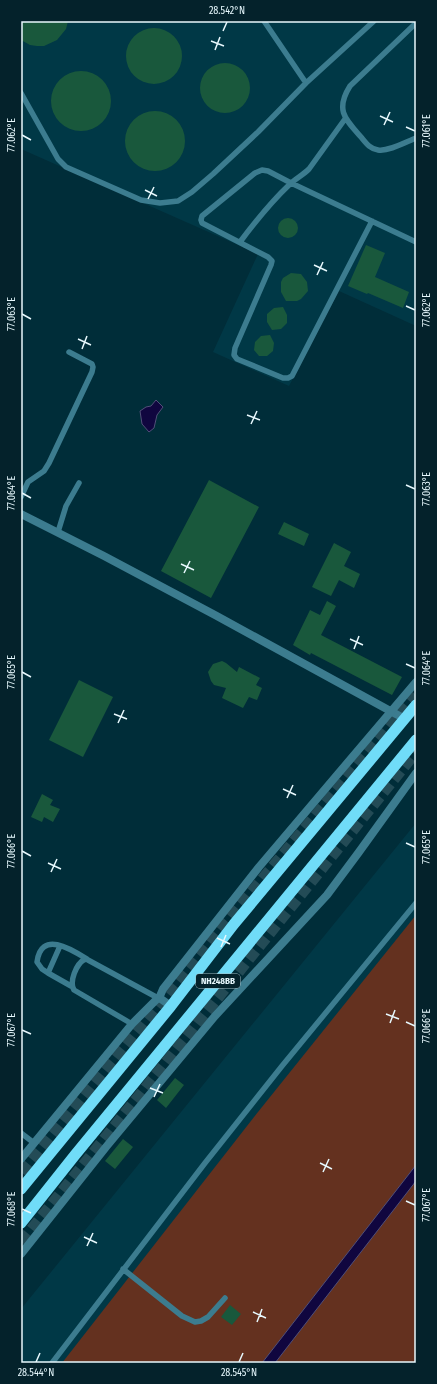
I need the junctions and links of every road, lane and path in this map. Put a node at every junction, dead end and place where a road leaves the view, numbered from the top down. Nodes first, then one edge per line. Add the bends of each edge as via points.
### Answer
1 (264, 21) edge
2 (374, 21) edge
3 (416, 23) edge
4 (306, 83) junction
5 (21, 93) edge
6 (345, 119) junction
7 (416, 138) edge
8 (291, 183) junction
9 (372, 221) junction
10 (240, 242) junction
11 (416, 242) edge
12 (69, 352) dead end
13 (78, 483) dead end
14 (21, 497) edge
15 (21, 514) edge
16 (58, 532) junction
17 (416, 682) edge
18 (416, 705) edge
19 (392, 711) junction
20 (405, 719) junction
21 (416, 740) edge
22 (416, 772) edge
23 (416, 903) edge
24 (60, 946) junction
25 (88, 960) junction
26 (48, 973) junction
27 (71, 986) junction
28 (159, 997) junction
29 (171, 1006) junction
30 (132, 1024) junction
31 (21, 1133) edge
32 (34, 1143) junction
33 (21, 1159) edge
34 (21, 1189) edge
35 (21, 1223) edge
36 (21, 1254) edge
37 (123, 1269) junction
38 (225, 1298) dead end
39 (52, 1363) edge

1 - 4 lane
2 - 4 lane
3 - 6 lane via 350,86 343,100
4 - 5 lane via 258,132 192,192 178,201 160,203 141,200 61,164
6 - 7 lane via 370,148 376,150 382,151
6 - 8 lane via 314,163
8 - 9 lane
8 - 10 lane via 262,213
8 - 10 lane via 262,170 202,216 202,223
9 - 10 lane via 292,376 288,378 241,362 234,354 272,261
9 - 11 lane
12 - 14 lane via 92,364 92,372 49,463 44,471 28,482
13 - 16 lane via 66,506
15 - 16 street
16 - 19 street
17 - 19 street
18 - 20 highway, NH248BB
19 - 20 street
19 - 28 street via 259,867
20 - 29 highway, NH248BB via 234,924
21 - 35 highway, NH248BB
22 - 36 street via 327,895 215,1016
23 - 37 lane via 282,1066
24 - 25 lane
24 - 26 lane
24 - 26 lane via 48,944 40,950 37,962
25 - 27 lane via 84,959 79,964
25 - 28 lane
26 - 27 lane
27 - 30 lane
28 - 29 street
28 - 30 street
29 - 34 highway, NH248BB
30 - 32 street
31 - 32 lane
32 - 33 street
37 - 38 lane via 182,1316 195,1322 208,1317
37 - 39 lane

